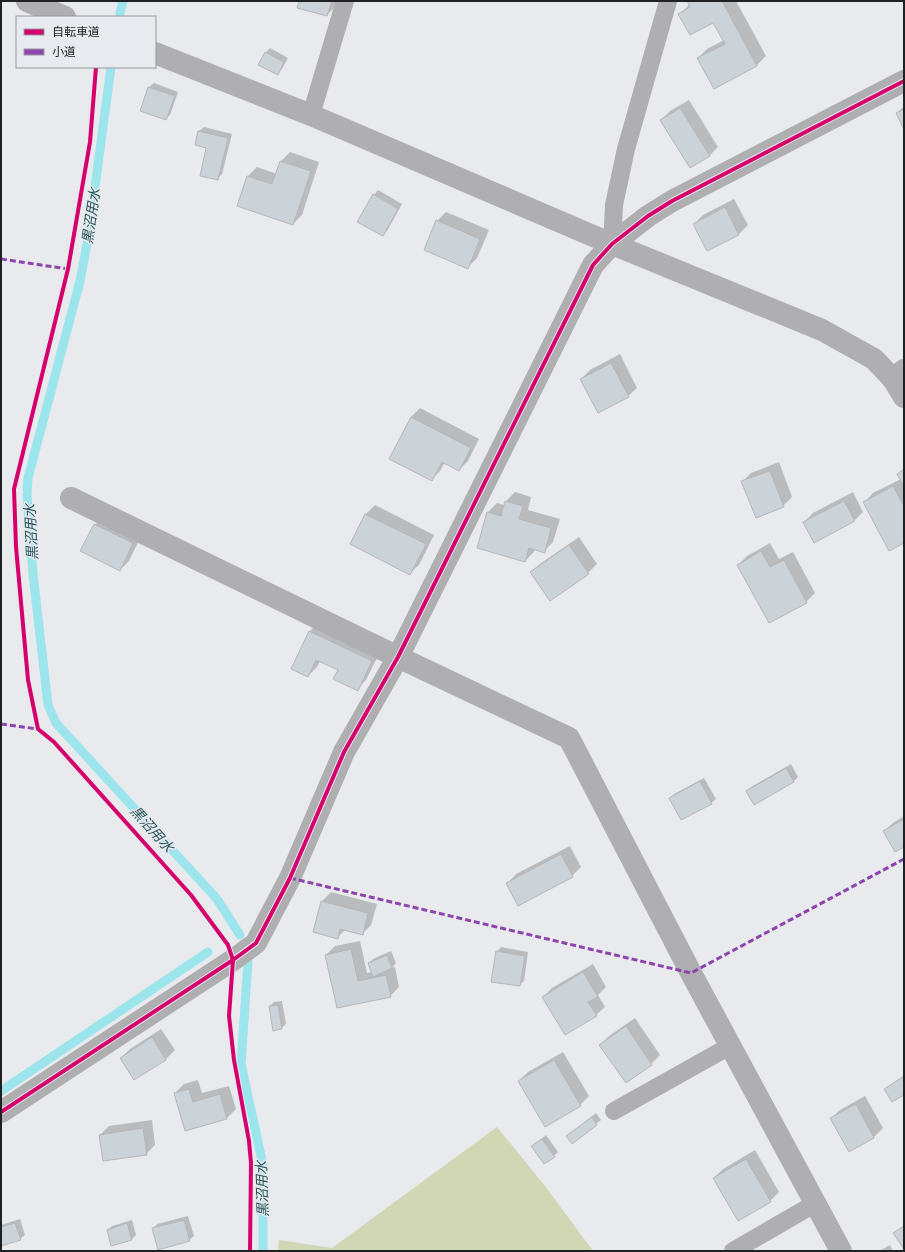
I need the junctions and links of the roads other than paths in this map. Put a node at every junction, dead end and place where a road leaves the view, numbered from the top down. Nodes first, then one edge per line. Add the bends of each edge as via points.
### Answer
1 (27, 1) edge
2 (345, 1) edge
3 (668, 1) edge
4 (63, 16) edge
5 (156, 53) edge
6 (904, 82) edge
7 (311, 114) junction
8 (612, 244) junction
9 (900, 382) edge
10 (71, 498) dead end
11 (398, 657) junction
12 (730, 1046) junction
13 (614, 1111) dead end
14 (1, 1112) edge
15 (816, 1203) junction
16 (733, 1251) edge
17 (841, 1251) edge

1 - 4 street
2 - 7 lane
3 - 8 lane via 626,149 614,205
5 - 7 street
6 - 8 street via 672,201
7 - 8 street
8 - 9 street via 822,330 874,359
8 - 11 street via 593,265
10 - 11 street
11 - 12 street via 569,738
11 - 14 street via 344,752 290,878 256,943
12 - 13 lane
12 - 15 street
15 - 16 lane
15 - 17 street

